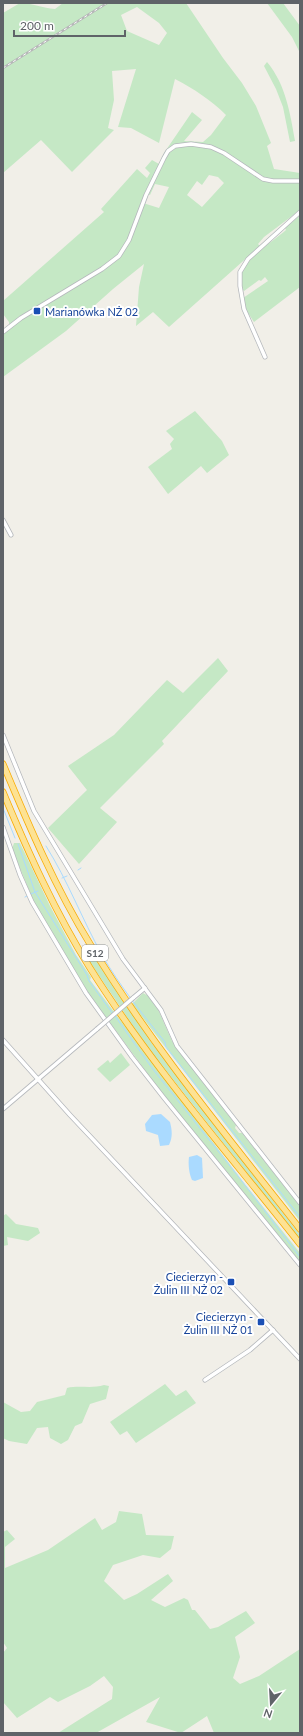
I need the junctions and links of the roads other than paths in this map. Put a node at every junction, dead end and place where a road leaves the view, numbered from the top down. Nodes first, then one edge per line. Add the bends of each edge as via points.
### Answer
1 (300, 181) edge
2 (300, 212) edge
3 (3, 332) edge
4 (266, 357) dead end
5 (3, 520) edge
6 (11, 535) dead end
7 (3, 735) edge
8 (3, 764) edge
9 (3, 792) edge
10 (3, 827) edge
11 (145, 988) junction
12 (3, 1040) edge
13 (38, 1079) junction
14 (3, 1109) edge
15 (300, 1203) edge
16 (300, 1229) edge
17 (300, 1244) edge
18 (300, 1265) edge
19 (273, 1330) junction
20 (300, 1359) edge
21 (205, 1380) dead end

1 - 3 street via 263,179 211,147 187,144 175,146 164,158 119,256
2 - 4 street via 248,259 240,272 244,309
5 - 6 street
7 - 11 street via 34,811 123,959
8 - 16 highway, S12 via 53,877 110,976 167,1057
9 - 17 highway, S12 via 58,912 106,992 159,1066
10 - 18 street via 30,898 86,993 164,1098
11 - 13 street, bridge
11 - 15 street via 161,1010 177,1046
12 - 13 street
13 - 14 street
13 - 19 street
19 - 20 street
19 - 21 street via 250,1350

